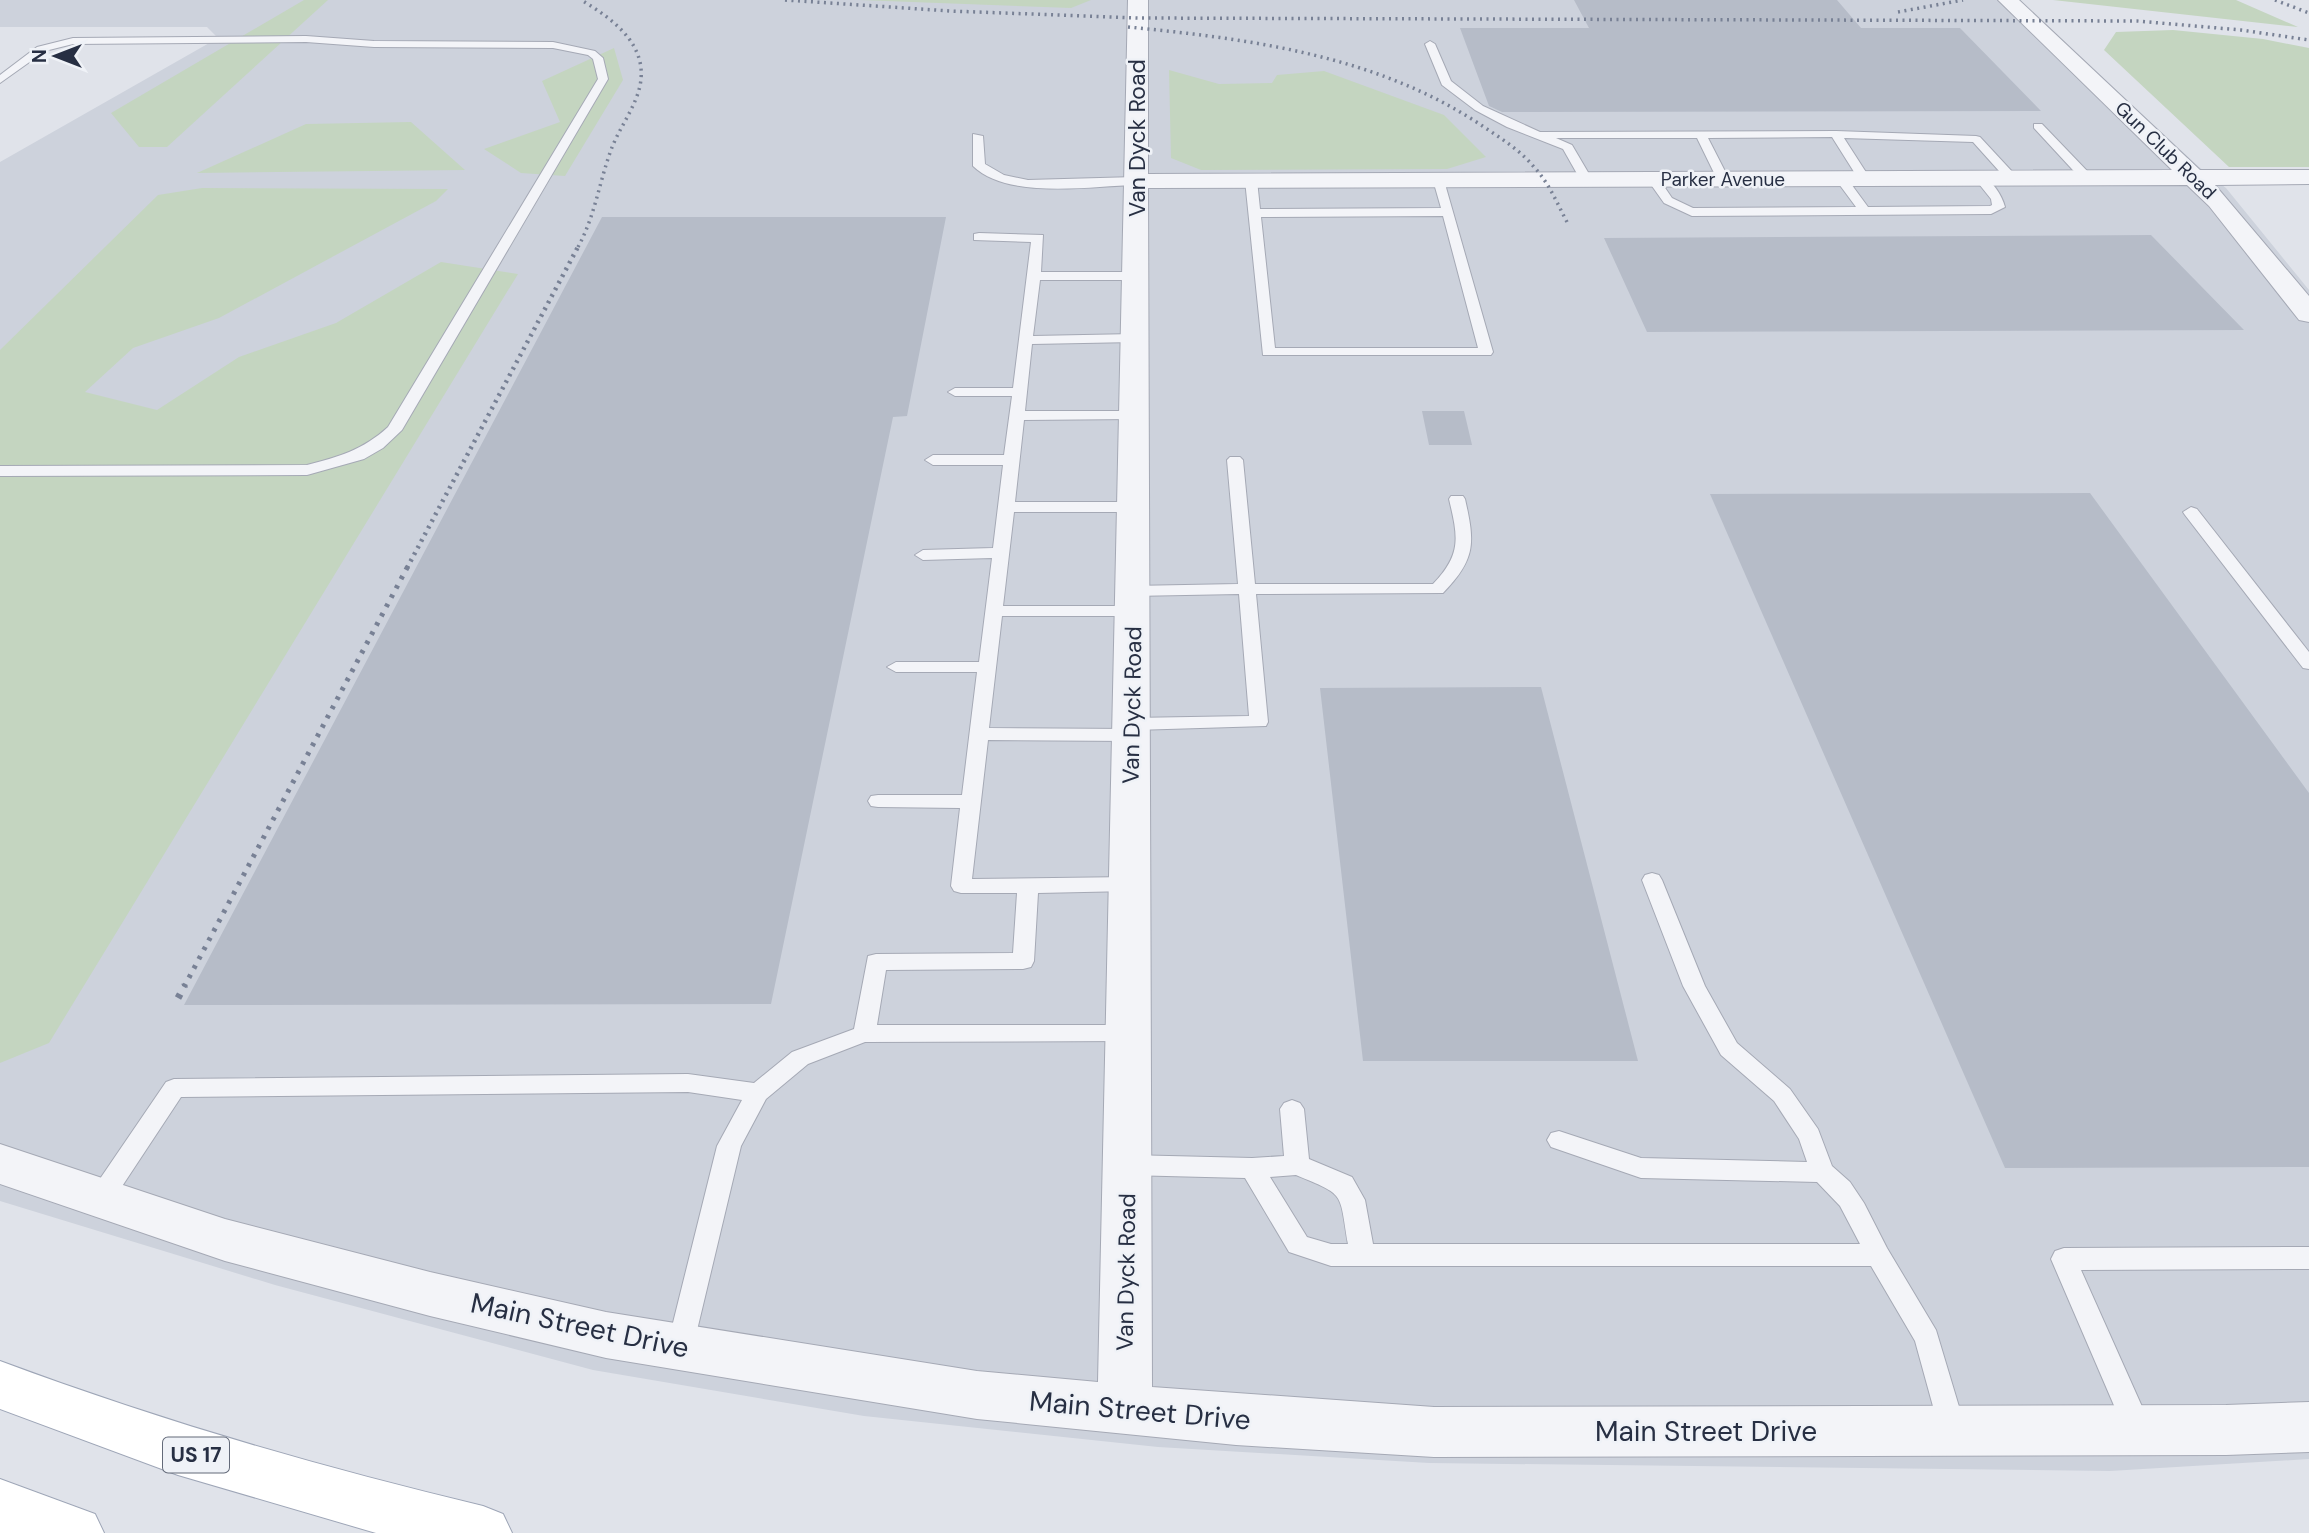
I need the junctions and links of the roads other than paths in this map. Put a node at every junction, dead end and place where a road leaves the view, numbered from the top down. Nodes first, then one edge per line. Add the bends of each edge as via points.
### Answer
1 (1138, 0) edge
2 (2008, 0) edge
3 (1430, 44) dead end
4 (0, 79) edge
5 (2038, 126) dead end
6 (1700, 133) junction
7 (1836, 134) junction
8 (1542, 135) junction
9 (977, 136) dead end
10 (2194, 177) junction
11 (2309, 177) edge
12 (2012, 178) junction
13 (2087, 178) junction
14 (1586, 179) junction
15 (1653, 179) junction
16 (1723, 179) junction
17 (1981, 179) junction
18 (1251, 180) junction
19 (1439, 180) junction
20 (1854, 180) junction
21 (1136, 181) junction
22 (1865, 211) junction
23 (1447, 212) junction
24 (1254, 213) junction
25 (979, 237) dead end
26 (1033, 275) junction
27 (1136, 275) junction
28 (2309, 314) edge
29 (1135, 338) junction
30 (1026, 340) junction
31 (955, 392) dead end
32 (1020, 392) junction
33 (1134, 415) junction
34 (1017, 416) junction
35 (933, 460) dead end
36 (1012, 460) junction
37 (1235, 460) dead end
38 (0, 471) edge
39 (1457, 499) dead end
40 (1133, 507) junction
41 (1006, 508) junction
42 (2192, 512) dead end
43 (1001, 553) junction
44 (923, 555) dead end
45 (1246, 588) junction
46 (1133, 601) junction
47 (994, 611) junction
48 (2309, 664) edge
49 (895, 667) dead end
50 (987, 667) junction
51 (1131, 730) junction
52 (979, 734) junction
53 (878, 801) dead end
54 (971, 802) junction
55 (1652, 880) dead end
56 (1130, 884) junction
57 (1028, 886) junction
58 (1128, 1033) junction
59 (864, 1034) junction
60 (758, 1093) junction
61 (1292, 1108) dead end
62 (1559, 1140) dead end
63 (0, 1163) edge
64 (1127, 1165) junction
65 (1297, 1165) junction
66 (1252, 1168) junction
67 (1822, 1172) junction
68 (100, 1199) junction
69 (1362, 1255) junction
70 (1878, 1255) junction
71 (2309, 1258) edge
72 (680, 1347) junction
73 (0, 1385) edge
74 (1125, 1409) junction
75 (2309, 1427) edge
76 (2139, 1430) junction
77 (1952, 1431) junction
78 (0, 1506) edge
79 (75, 1533) edge
80 (483, 1533) edge

1 - 21 street, Van Dyck Road
2 - 10 street, Gun Club Road
3 - 8 lane via 1446,83 1479,108
4 - 38 lane via 41,49 73,40 253,39 554,45 591,53 598,58 603,79 394,430 378,445 359,456 307,470
5 - 13 lane
6 - 7 lane
6 - 8 lane
6 - 16 lane
7 - 12 lane via 1976,139
7 - 20 lane
8 - 14 lane via 1568,147
9 - 21 lane via 979,166 1000,178 1028,184
10 - 11 street, Parker Avenue
10 - 13 street, Parker Avenue
10 - 28 street, Gun Club Road
12 - 13 street, Parker Avenue
12 - 17 street, Parker Avenue
14 - 15 street, Parker Avenue
14 - 19 street, Parker Avenue
15 - 16 street, Parker Avenue
15 - 22 lane via 1666,202 1692,212
16 - 20 street, Parker Avenue
17 - 20 street, Parker Avenue
17 - 22 lane via 2000,207
18 - 19 street, Parker Avenue
18 - 21 street, Parker Avenue
18 - 24 lane
19 - 23 lane
20 - 22 lane
21 - 27 street, Van Dyck Road
23 - 24 lane
23 - 24 lane via 1486,352 1268,352
25 - 26 lane via 1038,238
26 - 27 lane
26 - 30 lane
27 - 29 street, Van Dyck Road
29 - 30 lane
29 - 33 street, Van Dyck Road
30 - 32 lane
31 - 32 lane
32 - 34 lane
33 - 34 lane
33 - 40 street, Van Dyck Road
34 - 36 lane
35 - 36 lane
36 - 41 lane
37 - 45 lane
39 - 45 lane via 1467,544 1456,572 1437,589
40 - 41 lane
40 - 46 street, Van Dyck Road
41 - 43 lane
42 - 48 lane
43 - 44 lane
43 - 47 lane
45 - 46 lane
45 - 51 lane via 1259,722
46 - 47 lane
46 - 51 street, Van Dyck Road
47 - 50 lane
49 - 50 lane
50 - 52 lane
51 - 52 lane
51 - 56 street, Van Dyck Road
52 - 54 lane
53 - 54 lane
54 - 57 lane via 961,886
55 - 67 lane via 1694,986 1729,1049 1782,1095 1810,1136
56 - 57 lane
56 - 58 street, Van Dyck Road
57 - 59 lane via 1023,961 876,962
58 - 59 lane
58 - 64 street, Van Dyck Road
59 - 60 lane via 800,1058
60 - 68 lane via 688,1083 174,1088
60 - 72 lane via 729,1146
61 - 65 lane
62 - 67 lane via 1640,1168
63 - 68 street, Main Street Drive
64 - 66 lane
64 - 74 street, Van Dyck Road
65 - 66 lane
65 - 69 lane via 1343,1184 1353,1200
66 - 69 lane via 1298,1245 1331,1255
67 - 70 lane via 1839,1184 1853,1204
68 - 72 street, Main Street Drive via 225,1240 430,1294 606,1335
69 - 70 lane
70 - 77 lane via 1927,1338
71 - 76 lane via 2064,1259
72 - 74 street, Main Street Drive via 977,1395
73 - 80 main road, US 17 via 223,1464
74 - 77 street, Main Street Drive via 1434,1432
75 - 76 street, Main Street Drive
76 - 77 street, Main Street Drive
78 - 79 main road

